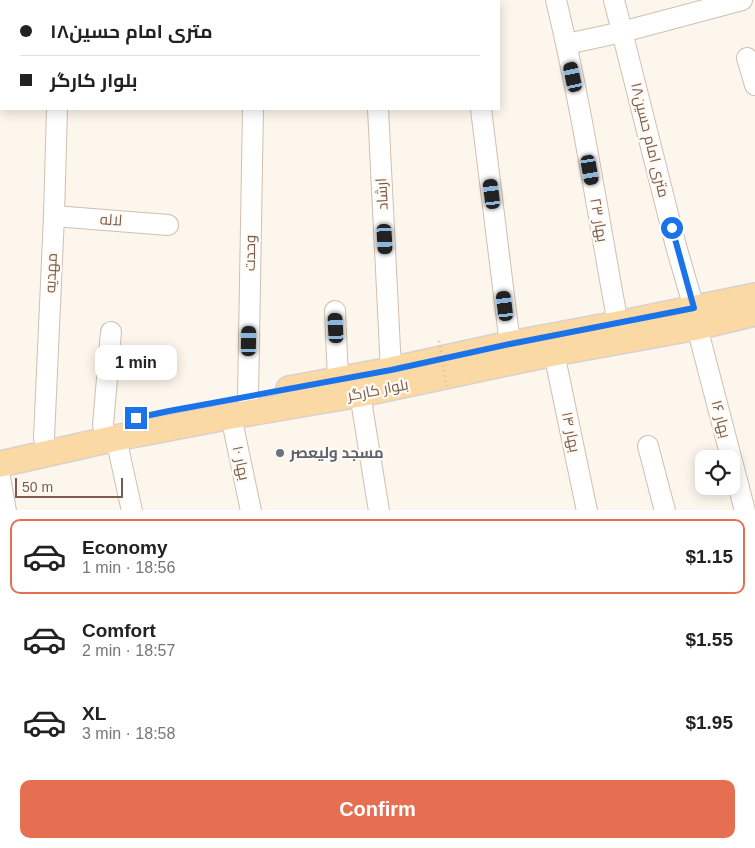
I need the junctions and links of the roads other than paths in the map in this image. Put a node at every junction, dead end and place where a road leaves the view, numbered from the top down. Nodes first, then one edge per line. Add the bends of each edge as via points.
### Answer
1 (556, 0) edge
2 (614, 0) edge
3 (742, 0) edge
4 (711, 4) edge
5 (622, 32) junction
6 (567, 44) junction
7 (747, 58) dead end
8 (755, 85) edge
9 (57, 110) edge
10 (253, 110) edge
11 (378, 110) edge
12 (481, 110) edge
13 (54, 216) junction
14 (168, 225) dead end
15 (755, 296) edge
16 (335, 311) dead end
17 (755, 313) edge
18 (695, 318) junction
19 (618, 324) junction
20 (110, 332) dead end
21 (510, 344) junction
22 (554, 353) junction
23 (391, 370) junction
24 (338, 379) junction
25 (360, 394) junction
26 (248, 397) junction
27 (231, 416) junction
28 (110, 432) junction
29 (44, 438) junction
30 (648, 446) dead end
31 (0, 447) edge
32 (0, 464) edge
33 (0, 478) edge
34 (6, 510) edge
35 (132, 510) edge
36 (251, 510) edge
37 (379, 510) edge
38 (587, 510) edge
39 (665, 510) edge
40 (745, 510) edge

1 - 6 street, بهار ۲۳
2 - 5 street, ۱۸متری امام حسین
3 - 4 street
4 - 5 street
5 - 6 street
5 - 18 street, ۱۸متری امام حسین
6 - 19 street, بهار ۲۳
7 - 8 street
9 - 13 street, مهدیه
10 - 26 street, وحدت
11 - 23 street, ارشاد
12 - 21 street
13 - 14 street, لاله
13 - 29 street, مهدیه
15 - 18 main road, بلوار کارگر
16 - 24 street
17 - 18 main road, بلوار کارگر
18 - 19 main road, بلوار کارگر
18 - 22 main road, بلوار کارگر
18 - 40 street, بهار ۱۶
19 - 21 main road, بلوار کارگر
20 - 28 street
21 - 23 main road, بلوار کارگر
22 - 25 main road, بلوار کارگر
22 - 38 street, بهار ۱۴
23 - 24 main road, بلوار کارگر
24 - 26 main road, بلوار کارگر
25 - 27 main road, بلوار کارگر
25 - 37 street
26 - 28 main road, بلوار کارگر via 169,411
27 - 28 main road, بلوار کارگر
27 - 36 street, بهار ۱۰
28 - 29 main road, بلوار کارگر
28 - 32 main road, بلوار کارگر
28 - 35 street
29 - 31 main road, بلوار کارگر
30 - 39 street
33 - 34 street

